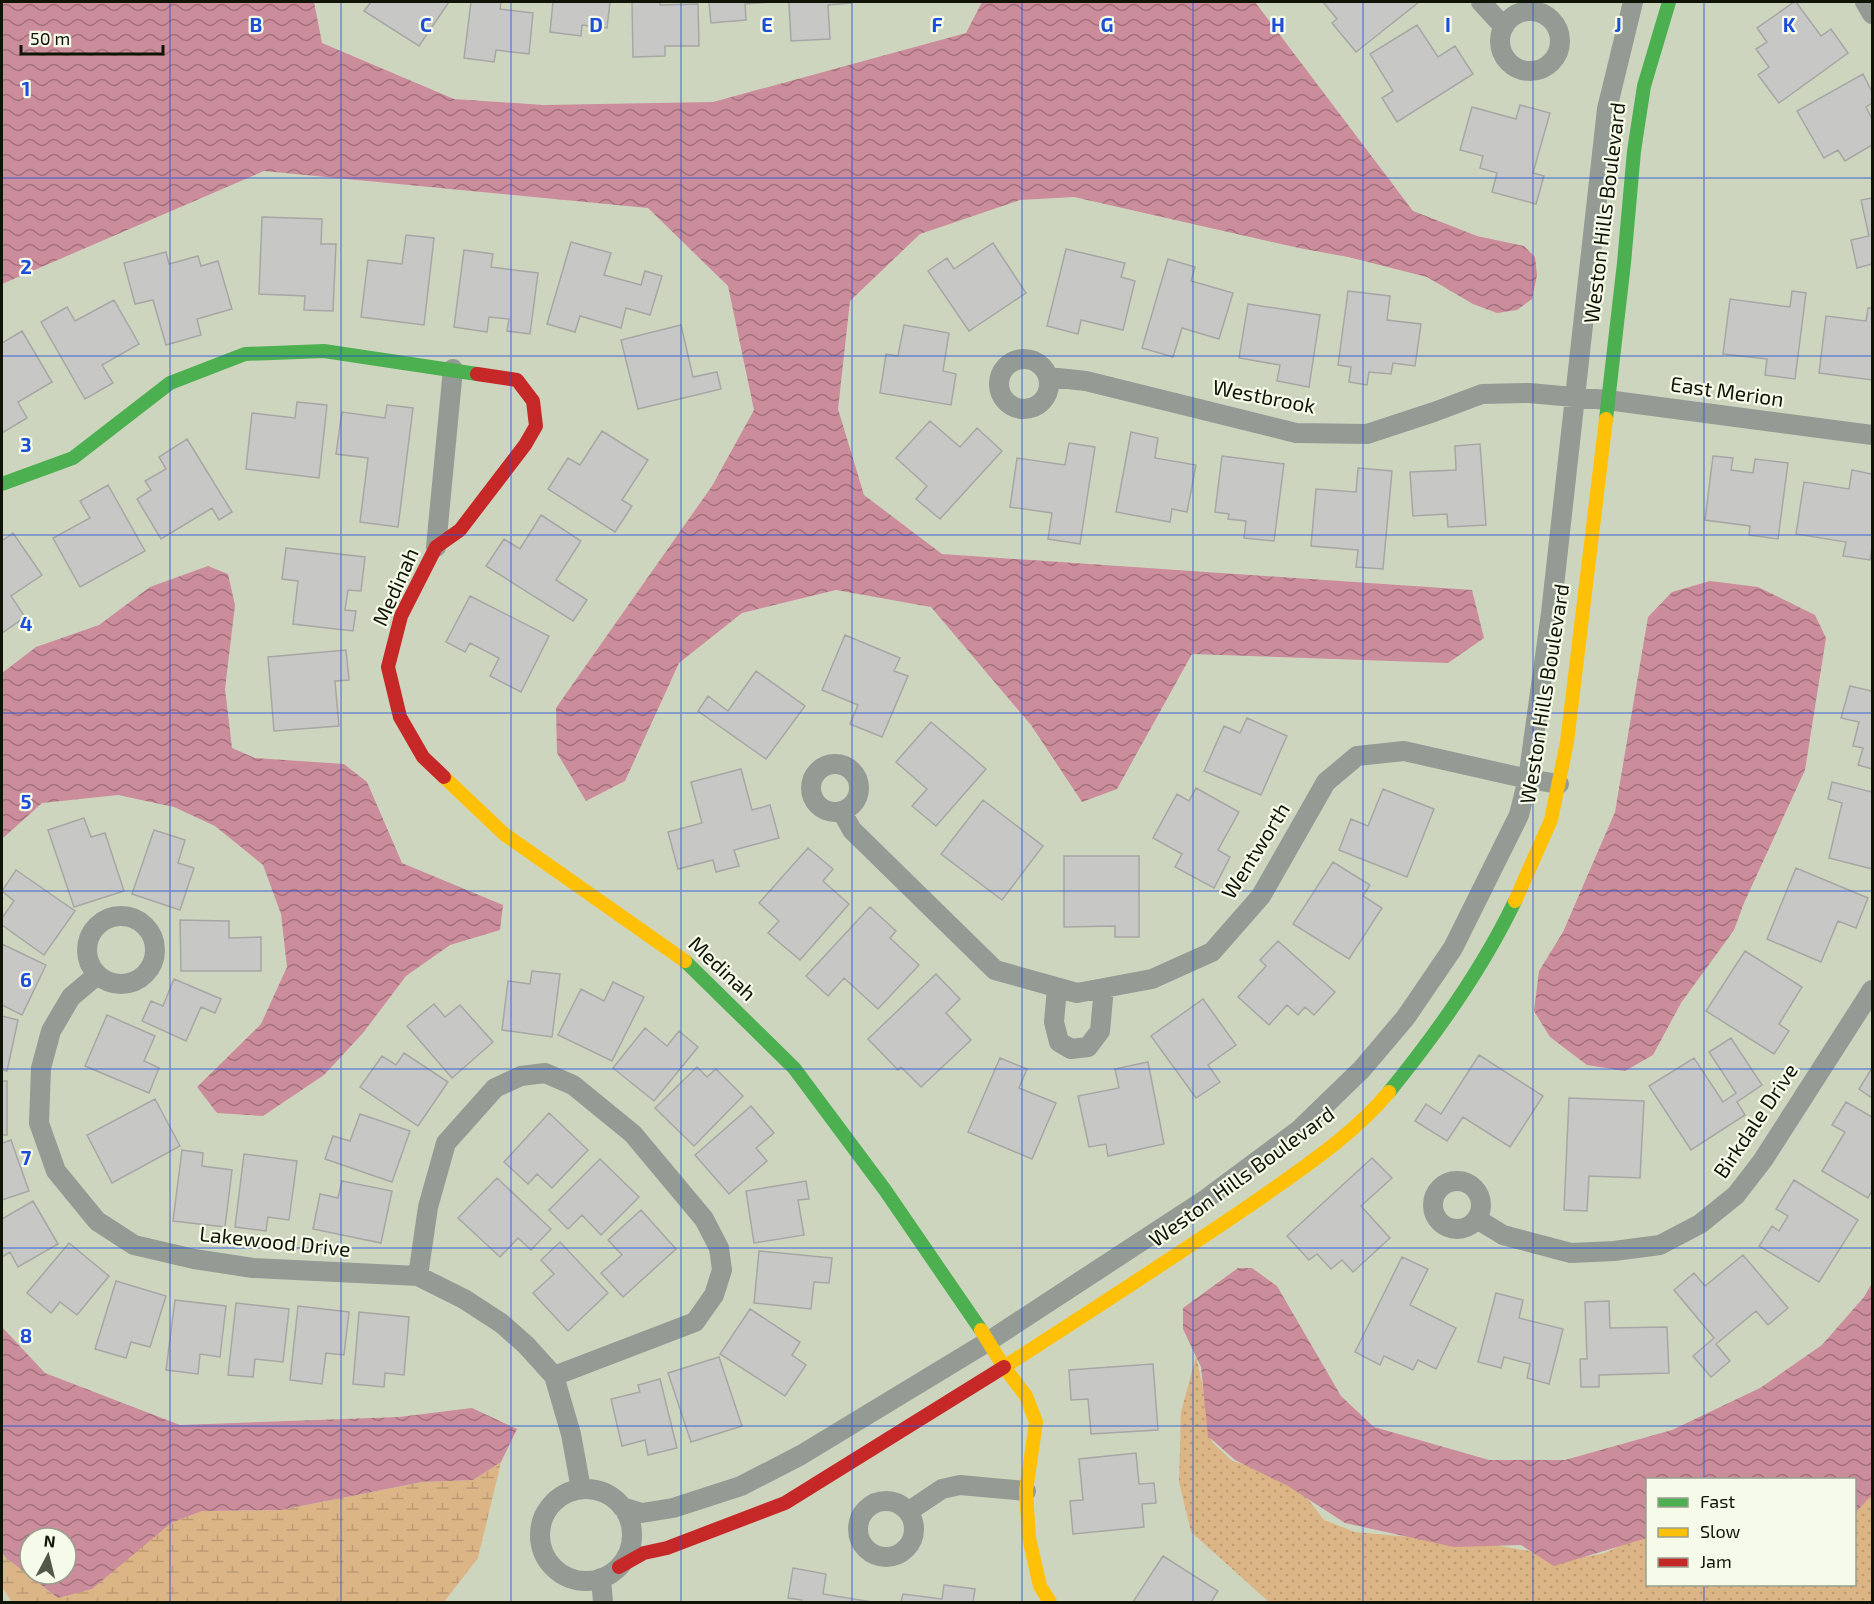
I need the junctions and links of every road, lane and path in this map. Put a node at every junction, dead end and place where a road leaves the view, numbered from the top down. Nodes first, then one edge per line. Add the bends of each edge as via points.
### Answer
1 (1481, 2) edge
2 (1633, 2) edge
3 (1669, 2) edge
4 (1865, 2) edge
5 (1872, 14) edge
6 (1504, 27) dead end
7 (453, 369) junction
8 (1049, 377) dead end
9 (1575, 396) junction
10 (1607, 400) junction
11 (1872, 435) edge
12 (2, 484) edge
13 (436, 547) junction
14 (1527, 779) junction
15 (1559, 783) junction
16 (842, 812) dead end
17 (97, 975) dead end
18 (1057, 988) junction
19 (1104, 988) junction
20 (1872, 990) edge
21 (1477, 1219) dead end
22 (418, 1276) junction
23 (989, 1341) junction
24 (1005, 1367) junction
25 (554, 1376) junction
26 (580, 1489) junction
27 (1026, 1491) junction
28 (622, 1507) junction
29 (909, 1511) dead end
30 (619, 1567) junction
31 (601, 1578) junction
32 (603, 1602) edge
33 (1050, 1602) edge

1 - 6 street
2 - 9 street, Weston Hills Boulevard via 1607,109
3 - 10 street, Weston Hills Boulevard via 1644,86
4 - 5 street
7 - 12 street, Medinah via 324,351 245,354 170,383 73,458
7 - 13 street
7 - 13 street, Medinah via 517,380 533,401 536,426 460,530
8 - 9 street, Westbrook via 1086,381 1296,433 1367,434 1482,394
9 - 10 street, East Merion
9 - 14 street, Weston Hills Boulevard via 1551,614
10 - 11 street, East Merion
10 - 15 street, Weston Hills Boulevard via 1579,652
13 - 23 street, Medinah via 401,616 388,667 400,717 423,757 504,834 683,958 794,1068 885,1190
14 - 15 street, Wentworth
14 - 19 street, Wentworth via 1404,751 1357,756 1326,782 1261,896 1212,952 1152,980
14 - 23 street, Weston Hills Boulevard via 1519,815 1454,948 1406,1017 1362,1069 1290,1137 1206,1198
15 - 24 street, Weston Hills Boulevard via 1551,820 1501,930 1421,1053 1375,1108 1315,1159 1227,1221
16 - 18 street, Wentworth via 852,830 995,970
17 - 22 street, Lakewood Drive via 71,997 51,1031 40,1068 39,1123 56,1171 97,1221 134,1245 194,1259 252,1268
18 - 19 street, Wentworth via 1077,993
18 - 19 street via 1054,1022 1059,1042 1071,1049 1088,1047 1100,1031
20 - 21 street, Birkdale Drive via 1743,1186 1700,1224 1660,1245 1571,1253 1503,1235
22 - 25 street, Lakewood Drive via 501,1323
22 - 25 street via 428,1207 446,1143 495,1088 521,1076 545,1073 573,1085 633,1134 704,1219 719,1248 722,1270 714,1295 695,1322
23 - 24 street, Medinah
23 - 28 street, Weston Hills Boulevard via 801,1455 741,1486 673,1508 642,1513
24 - 27 street, Medinah via 1026,1396 1036,1422
24 - 30 street, Weston Hills Boulevard via 785,1503 668,1548 644,1553
25 - 26 street, Lakewood Drive via 571,1434
26 - 28 street via 601,1492
26 - 31 street via 552,1504 544,1516 541,1545 551,1566 566,1576 590,1581
27 - 29 street via 960,1485 942,1489
27 - 33 street, Medinah via 1029,1538 1040,1586
28 - 30 street via 630,1523 631,1540
30 - 31 street
31 - 32 street

